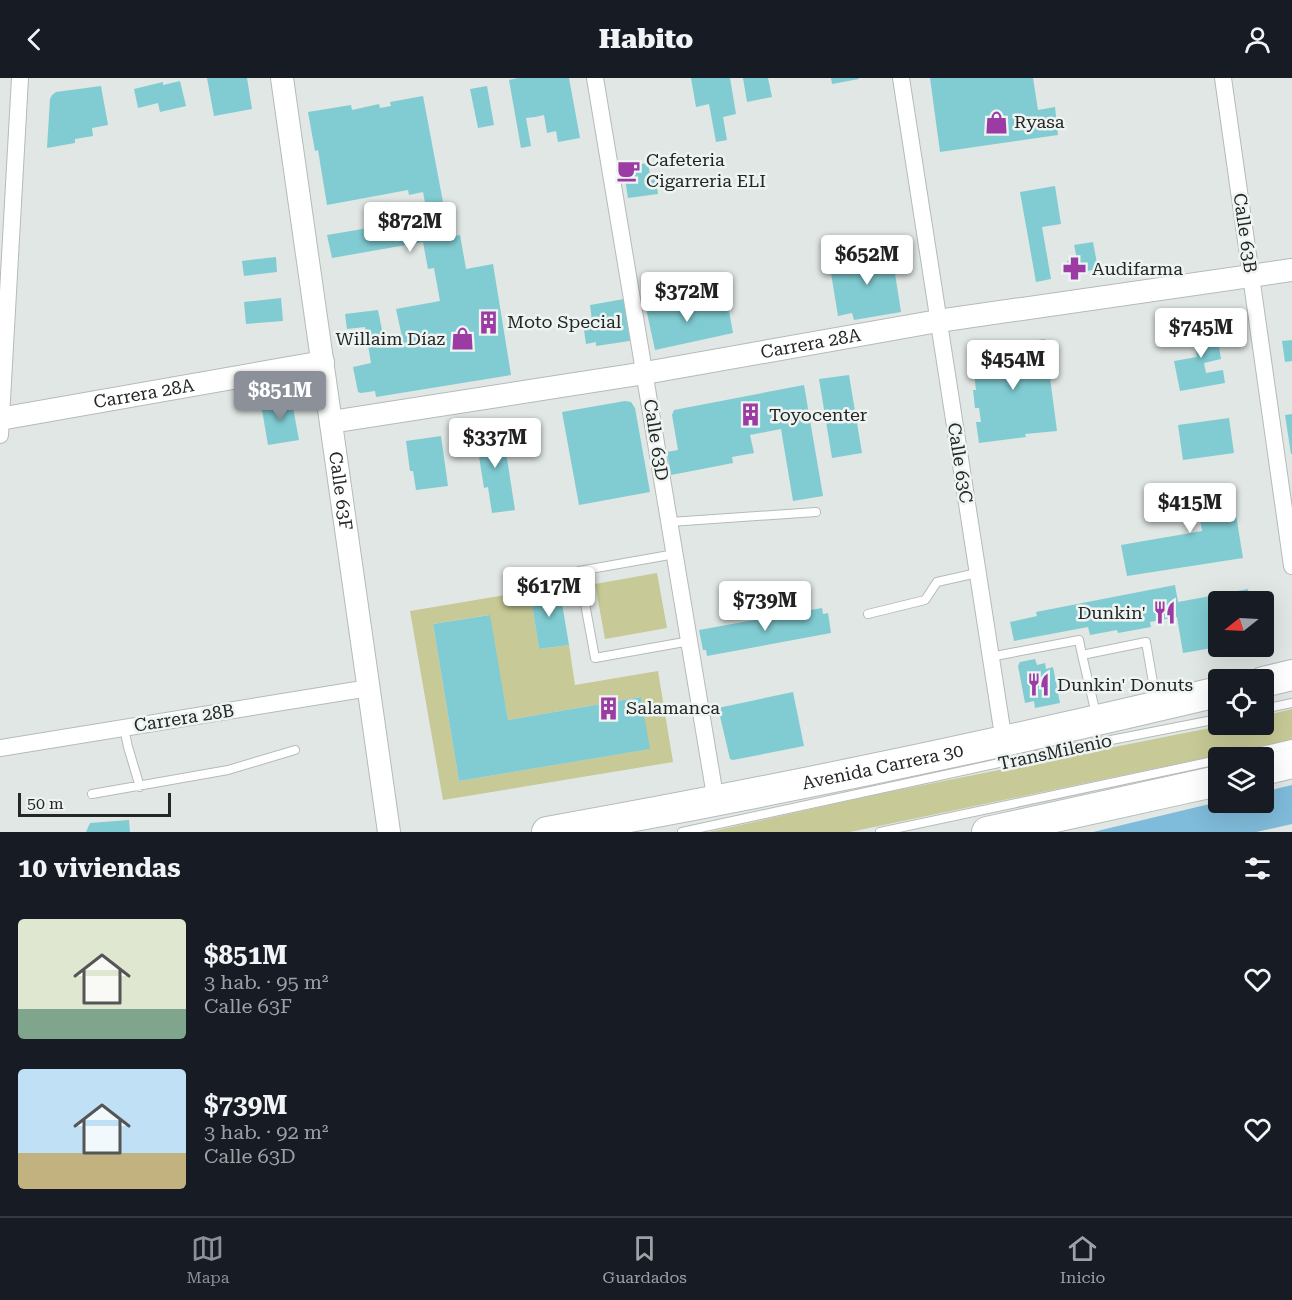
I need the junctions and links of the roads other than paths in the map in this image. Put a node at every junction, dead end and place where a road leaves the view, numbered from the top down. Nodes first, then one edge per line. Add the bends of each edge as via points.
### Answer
1 (20, 78) edge
2 (282, 78) edge
3 (595, 78) edge
4 (901, 78) edge
5 (1223, 78) edge
6 (1292, 270) edge
7 (1251, 276) junction
8 (938, 321) junction
9 (323, 362) junction
10 (645, 373) junction
11 (332, 422) junction
12 (0, 424) edge
13 (816, 512) dead end
14 (670, 522) junction
15 (675, 554) junction
16 (1292, 566) edge
17 (977, 573) junction
18 (868, 614) dead end
19 (690, 641) junction
20 (1082, 655) junction
21 (990, 657) junction
22 (1292, 675) edge
23 (1274, 679) edge
24 (369, 688) junction
25 (1208, 695) edge
26 (1292, 703) edge
27 (1157, 707) junction
28 (1274, 707) edge
29 (1208, 720) edge
30 (1098, 721) junction
31 (124, 728) junction
32 (1004, 742) junction
33 (1292, 744) edge
34 (0, 748) edge
35 (1274, 748) edge
36 (295, 750) dead end
37 (1208, 762) edge
38 (1292, 763) edge
39 (1274, 767) edge
40 (1208, 783) edge
41 (140, 787) junction
42 (92, 794) dead end
43 (716, 802) junction
44 (388, 832) edge
45 (547, 832) edge
46 (682, 832) edge
47 (880, 832) edge
48 (987, 832) edge

1 - 12 street
2 - 9 street, Calle 63F
3 - 10 street, Calle 63D
4 - 8 street, Calle 63C
5 - 7 street, Calle 63B
6 - 7 street, Carrera 28A
7 - 8 street, Carrera 28A
7 - 16 street, Calle 63B
8 - 10 street, Carrera 28A
8 - 17 street, Calle 63C
9 - 11 street, Calle 63F
9 - 12 street, Carrera 28A
10 - 11 street, Carrera 28A
10 - 14 street, Calle 63D
11 - 24 street, Calle 63F
13 - 14 lane
14 - 15 street, Calle 63D
15 - 19 street, Calle 63D
15 - 19 lane via 579,571 595,658
17 - 18 lane via 937,582 925,600
17 - 21 street, Calle 63C
19 - 43 street, Calle 63D
20 - 21 lane via 1079,640
20 - 27 lane via 1146,642
20 - 30 lane
21 - 32 street, Calle 63C
22 - 23 highway
24 - 31 street, Carrera 28B
24 - 44 street, Calle 63F
25 - 27 highway, Avenida Carrera 30
26 - 28 lane
27 - 30 highway, Avenida Carrera 30
29 - 46 lane, TransMilenio
30 - 32 highway, Avenida Carrera 30
31 - 34 street, Carrera 28B
31 - 41 lane
32 - 43 highway, Avenida Carrera 30
33 - 35 lane
36 - 41 lane via 228,770
37 - 47 lane
38 - 39 highway
40 - 48 highway
41 - 42 lane
43 - 45 highway, Avenida Carrera 30

